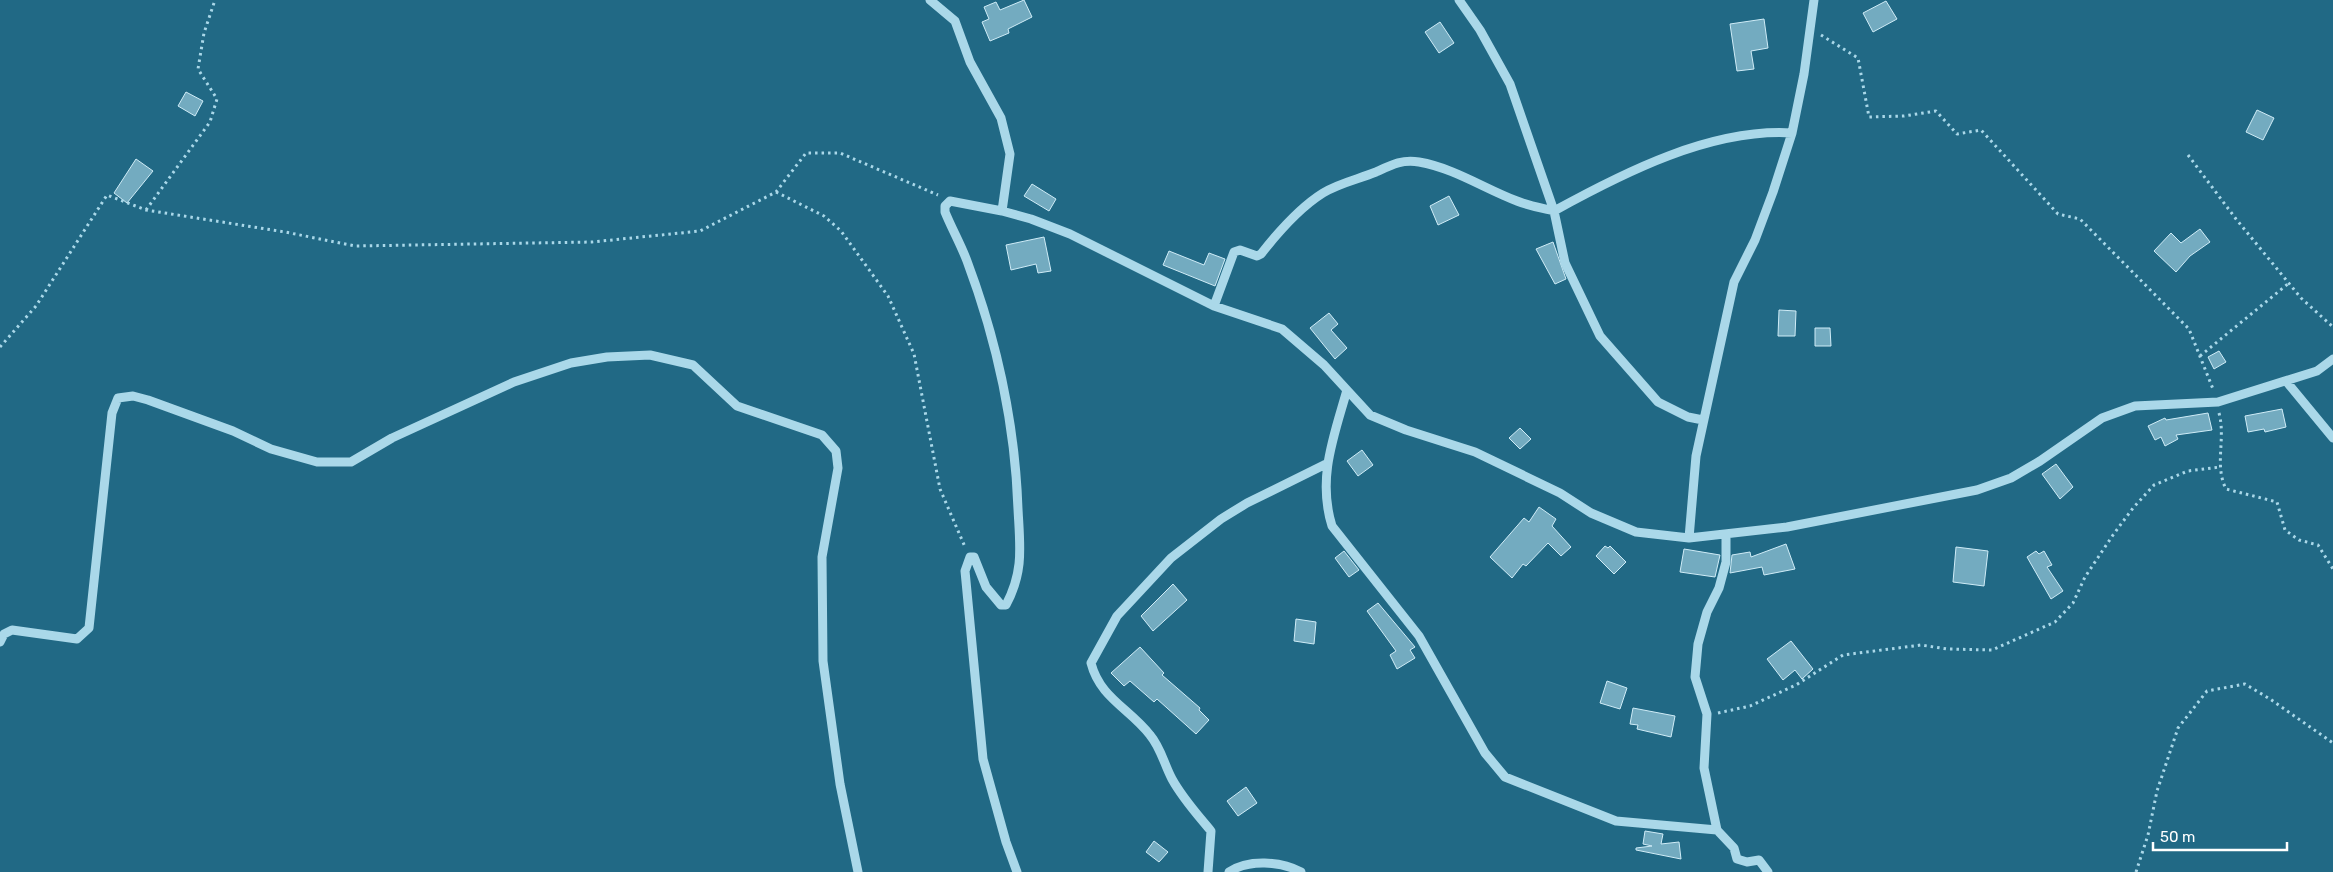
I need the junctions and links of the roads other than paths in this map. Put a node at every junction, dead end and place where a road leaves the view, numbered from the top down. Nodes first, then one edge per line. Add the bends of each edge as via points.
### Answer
1 (930, 0) edge
2 (1459, 0) edge
3 (1814, 0) edge
4 (1792, 133) junction
5 (1002, 211) junction
6 (1554, 211) junction
7 (1214, 306) junction
8 (2333, 359) edge
9 (2286, 381) junction
10 (1347, 390) junction
11 (1704, 420) junction
12 (2333, 438) edge
13 (1326, 464) junction
14 (1726, 534) junction
15 (1689, 538) junction
16 (0, 642) edge
17 (1717, 830) junction
18 (858, 872) edge
19 (1017, 872) edge
20 (1208, 872) edge
21 (1229, 872) edge
22 (1301, 872) edge
23 (1768, 872) edge

1 - 5 street via 955,21 970,62 1001,118 1010,154
2 - 6 street via 1510,84
3 - 4 street
4 - 6 street via 1771,131 1708,143 1600,186
4 - 11 street via 1758,232 1734,282
5 - 7 street via 1070,234
5 - 19 street via 950,201 945,212 966,259 991,332 1016,461 1020,570 1006,605 1002,605 986,587 974,557 970,557 965,571 983,759
6 - 7 street via 1518,202 1445,169 1408,160 1392,163 1324,192 1303,208 1258,256 1240,250 1234,252
6 - 11 street via 1565,262 1600,336 1658,402 1688,417
7 - 10 street via 1282,329
8 - 9 street via 2317,371
9 - 12 street
9 - 14 street via 2218,402 2135,406 2102,418 2011,478 1977,490 1787,527
10 - 13 street
10 - 15 street via 1370,415 1475,452 1560,493 1591,513 1636,532
11 - 15 street via 1696,456
13 - 17 street via 1326,507 1332,526 1419,636 1485,752 1505,777 1616,820
13 - 20 street via 1238,508 1171,558 1118,616 1091,662 1104,692 1150,734 1185,802 1211,831
14 - 15 street
14 - 17 street via 1726,562 1719,588 1707,612 1695,657 1695,677 1707,714 1704,768
16 - 18 street via 4,634 12,630 77,639 89,628 112,413 118,398 133,396 148,400 232,431 270,449 307,460 351,462 462,404 570,363 607,357 650,356 693,366 737,406 822,435 836,451 838,468 822,557 823,661 840,784
17 - 23 street via 1734,848 1737,859 1747,862 1759,860
21 - 22 street via 1255,864 1291,867

